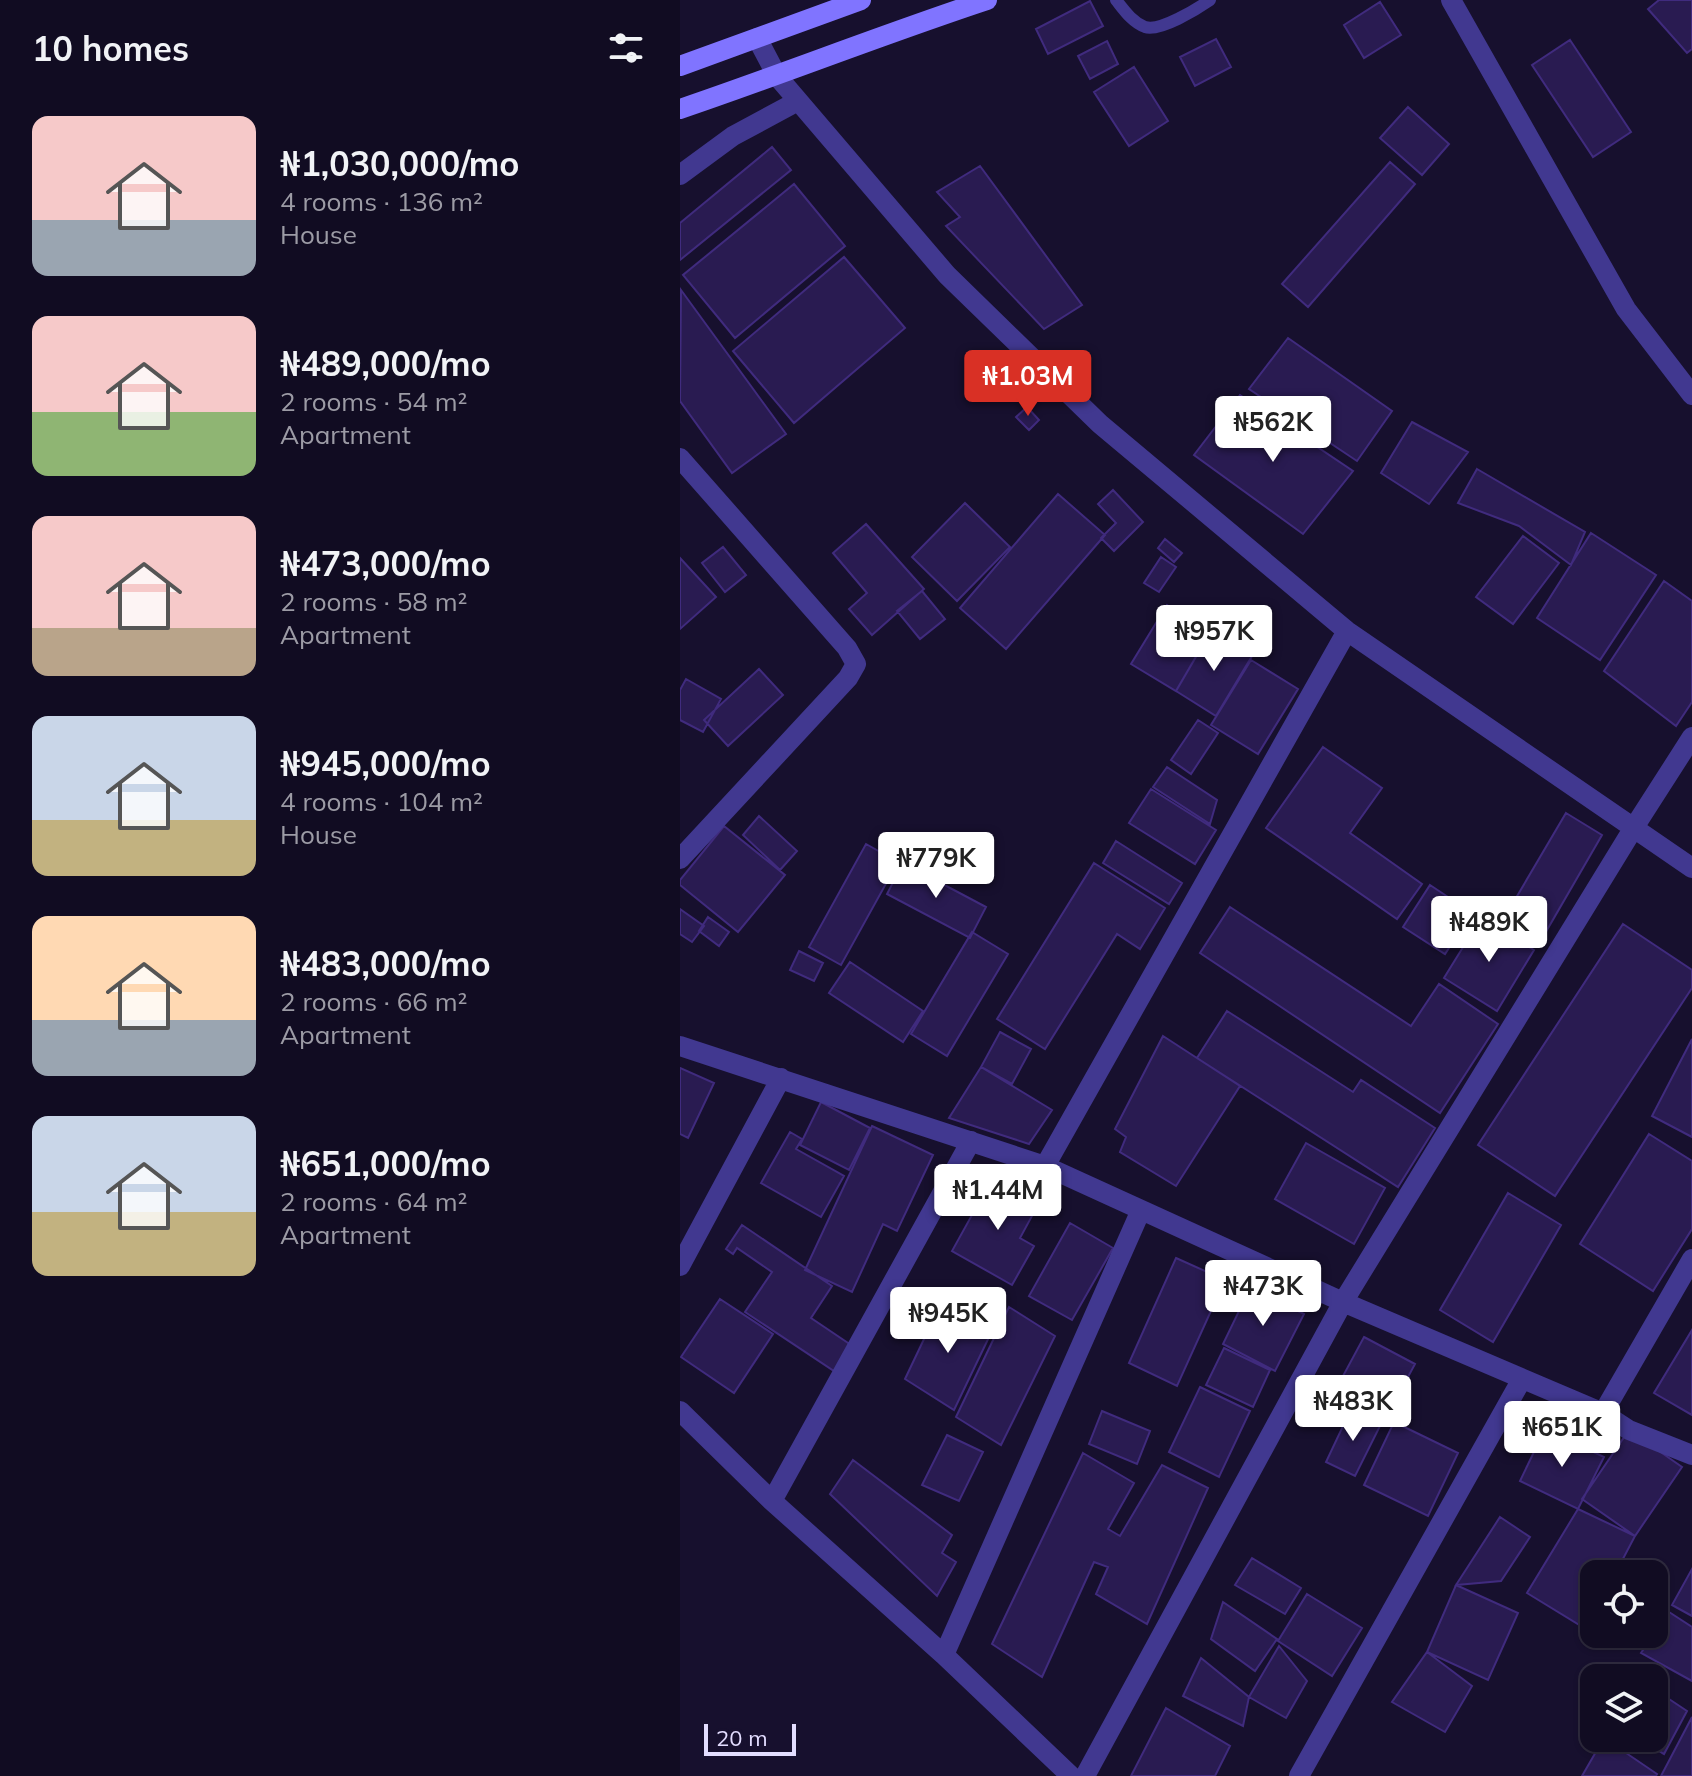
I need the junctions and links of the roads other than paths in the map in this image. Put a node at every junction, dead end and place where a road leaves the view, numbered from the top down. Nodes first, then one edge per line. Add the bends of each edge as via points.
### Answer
1 (861, 0) edge
2 (987, 0) edge
3 (1116, 0) edge
4 (1210, 0) edge
5 (1451, 0) edge
6 (757, 38) junction
7 (680, 66) edge
8 (777, 76) junction
9 (798, 101) junction
10 (680, 109) edge
11 (680, 175) edge
12 (1692, 395) edge
13 (680, 458) edge
14 (1347, 631) junction
15 (1692, 737) edge
16 (1633, 829) junction
17 (680, 859) edge
18 (1692, 868) edge
19 (680, 1046) edge
20 (781, 1078) junction
21 (971, 1141) junction
22 (1045, 1166) junction
23 (1141, 1210) junction
24 (1692, 1259) edge
25 (680, 1266) edge
26 (1343, 1302) junction
27 (1522, 1379) junction
28 (680, 1411) edge
29 (1603, 1413) junction
30 (1692, 1455) edge
31 (772, 1501) junction
32 (944, 1655) junction
33 (1071, 1776) edge
34 (1085, 1776) edge
35 (1299, 1776) edge

1 - 6 main road
2 - 8 main road
3 - 4 lane via 1146,27 1161,27
5 - 12 street via 1626,309
6 - 7 main road
6 - 8 street
8 - 9 street
8 - 10 main road
9 - 11 street via 733,136
9 - 14 street via 947,275 1100,424
13 - 17 street via 856,664
14 - 16 street
14 - 22 street
15 - 16 street
16 - 18 street
16 - 26 street
19 - 20 street
20 - 21 street
20 - 25 street
21 - 22 street
21 - 31 street
22 - 23 street
23 - 26 street
23 - 32 street
24 - 29 street
26 - 27 street
26 - 34 street
27 - 29 street
27 - 35 street
28 - 31 street
29 - 30 street via 1629,1430
31 - 32 street
32 - 33 street

